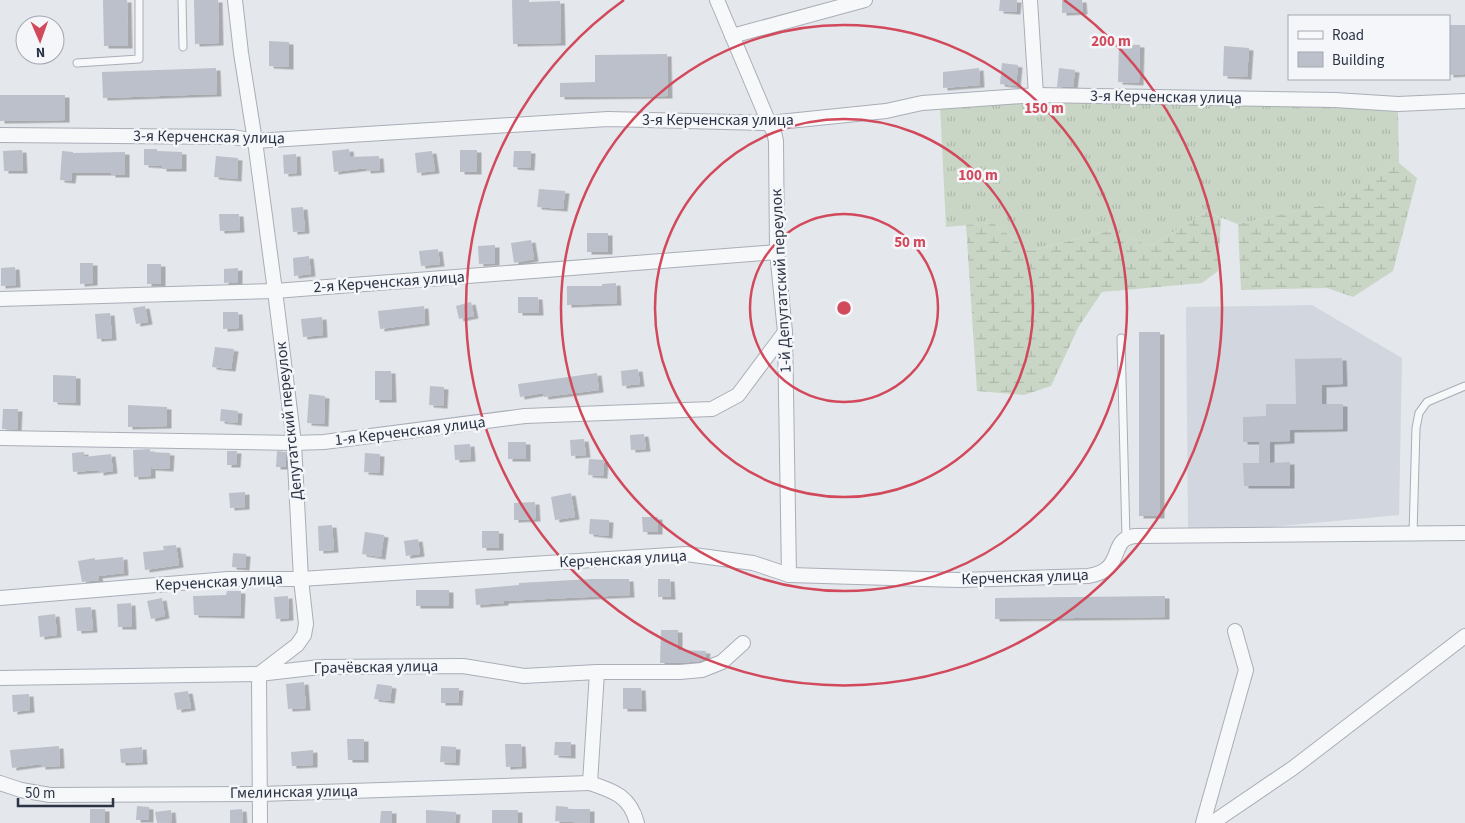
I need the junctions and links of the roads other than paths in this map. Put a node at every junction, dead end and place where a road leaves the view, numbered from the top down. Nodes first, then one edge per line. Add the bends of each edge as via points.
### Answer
1 (139, 0) edge
2 (182, 0) edge
3 (235, 0) edge
4 (718, 0) edge
5 (865, 0) edge
6 (1030, 0) edge
7 (732, 36) junction
8 (183, 46) dead end
9 (77, 63) dead end
10 (1036, 96) junction
11 (1465, 101) edge
12 (769, 123) junction
13 (0, 135) edge
14 (255, 141) junction
15 (777, 252) junction
16 (275, 291) junction
17 (0, 299) edge
18 (785, 332) junction
19 (1122, 338) dead end
20 (1465, 386) edge
21 (0, 438) edge
22 (294, 444) junction
23 (1465, 533) edge
24 (1413, 534) junction
25 (1126, 538) junction
26 (789, 575) junction
27 (301, 579) junction
28 (0, 598) edge
29 (1235, 631) dead end
30 (1465, 636) edge
31 (743, 642) dead end
32 (597, 672) junction
33 (259, 674) junction
34 (0, 678) edge
35 (0, 783) edge
36 (590, 783) junction
37 (260, 794) junction
38 (260, 823) edge
39 (637, 823) edge
40 (1203, 823) edge
41 (1212, 823) edge

1 - 9 lane via 139,59
2 - 8 lane
3 - 14 street, Депутатский переулок
4 - 7 street, 1-й Депутатский переулок
5 - 7 street
6 - 10 street
7 - 12 street, 1-й Депутатский переулок
10 - 11 street, 3-я Керченская улица via 1335,100 1398,104
10 - 12 street, 3-я Керченская улица via 922,103 886,111
12 - 14 street, 3-я Керченская улица via 608,119
12 - 15 street, 1-й Депутатский переулок via 776,141
13 - 14 street, 3-я Керченская улица via 232,137
14 - 16 street, Депутатский переулок
15 - 16 street, 2-я Керченская улица
15 - 18 street, 1-й Депутатский переулок
16 - 17 street, 2-я Керченская улица
16 - 22 street, Депутатский переулок
18 - 22 street, 1-я Керченская улица via 738,395 712,409 525,416
18 - 26 street, 1-й Депутатский переулок
19 - 25 lane
20 - 24 lane via 1427,402 1419,413
21 - 22 street, 1-я Керченская улица
22 - 27 street, Депутатский переулок
23 - 24 street
24 - 25 street
25 - 26 street, Керченская улица via 1118,547 1110,567 1088,576 958,580
26 - 27 street, Керченская улица via 754,563 686,554
27 - 28 street, Керченская улица via 228,579
27 - 33 street, Депутатский переулок via 306,624 304,635 297,645
29 - 40 street via 1246,670
30 - 41 street via 1293,768
31 - 32 street, Грачёвская улица via 722,662 702,670
32 - 33 street, Грачёвская улица via 524,676 463,666 320,666
32 - 36 street
33 - 34 street, Грачёвская улица
33 - 37 street
35 - 37 street, Гмелинская улица via 50,795
36 - 37 street, Гмелинская улица
36 - 39 street via 619,794 627,802
37 - 38 street

